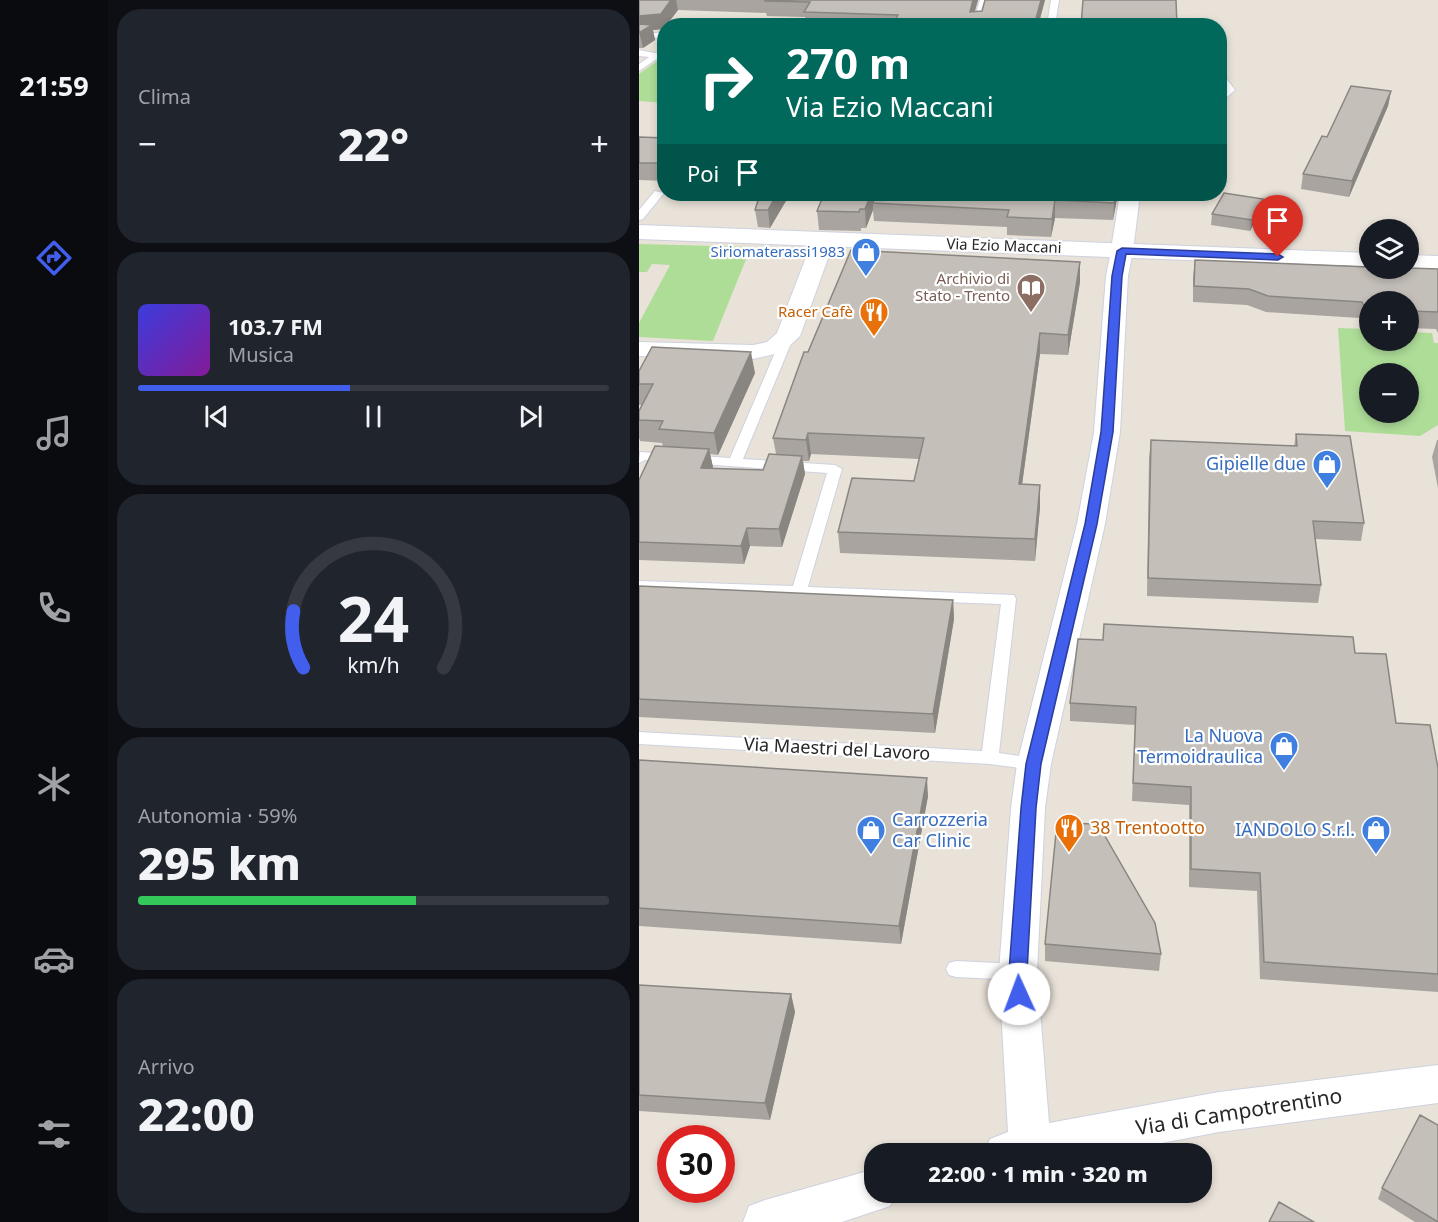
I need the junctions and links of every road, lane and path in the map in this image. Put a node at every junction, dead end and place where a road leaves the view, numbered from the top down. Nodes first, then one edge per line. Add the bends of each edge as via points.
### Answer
1 (984, 0) edge
2 (1055, 0) edge
3 (978, 18) edge
4 (1052, 18) edge
5 (639, 35) edge
6 (657, 36) edge
7 (639, 53) edge
8 (639, 68) edge
9 (657, 196) edge
10 (1129, 201) edge
11 (639, 218) edge
12 (639, 232) edge
13 (824, 239) junction
14 (1122, 247) junction
15 (1359, 259) edge
16 (1419, 262) edge
17 (1438, 263) edge
18 (788, 336) junction
19 (639, 349) edge
20 (639, 459) edge
21 (735, 462) junction
22 (639, 586) edge
23 (799, 592) junction
24 (639, 738) edge
25 (990, 758) junction
26 (1034, 764) junction
27 (956, 969) dead end
28 (1018, 972) junction
29 (1438, 1084) edge
30 (1018, 1143) edge
31 (1055, 1143) edge
32 (864, 1194) edge
33 (765, 1222) edge

1 - 3 lane
2 - 4 lane
5 - 6 lane
7 - 8 lane via 657,56
9 - 11 lane
10 - 14 street
12 - 13 street, Via Ezio Maccani
13 - 14 street, Via Ezio Maccani
13 - 18 street
14 - 15 street, Via Ezio Maccani
14 - 26 street via 1107,432 1091,524
16 - 17 street
18 - 19 street via 775,347 753,352
18 - 21 lane
20 - 21 lane via 640,456
21 - 23 lane via 835,469
22 - 23 lane
23 - 25 lane via 1009,599
24 - 25 lane, Via Maestri del Lavoro
25 - 26 lane, Via Maestri del Lavoro
26 - 28 street
27 - 28 lane
28 - 30 street
29 - 31 street, Via di Campotrentino via 1219,1112
32 - 33 street

